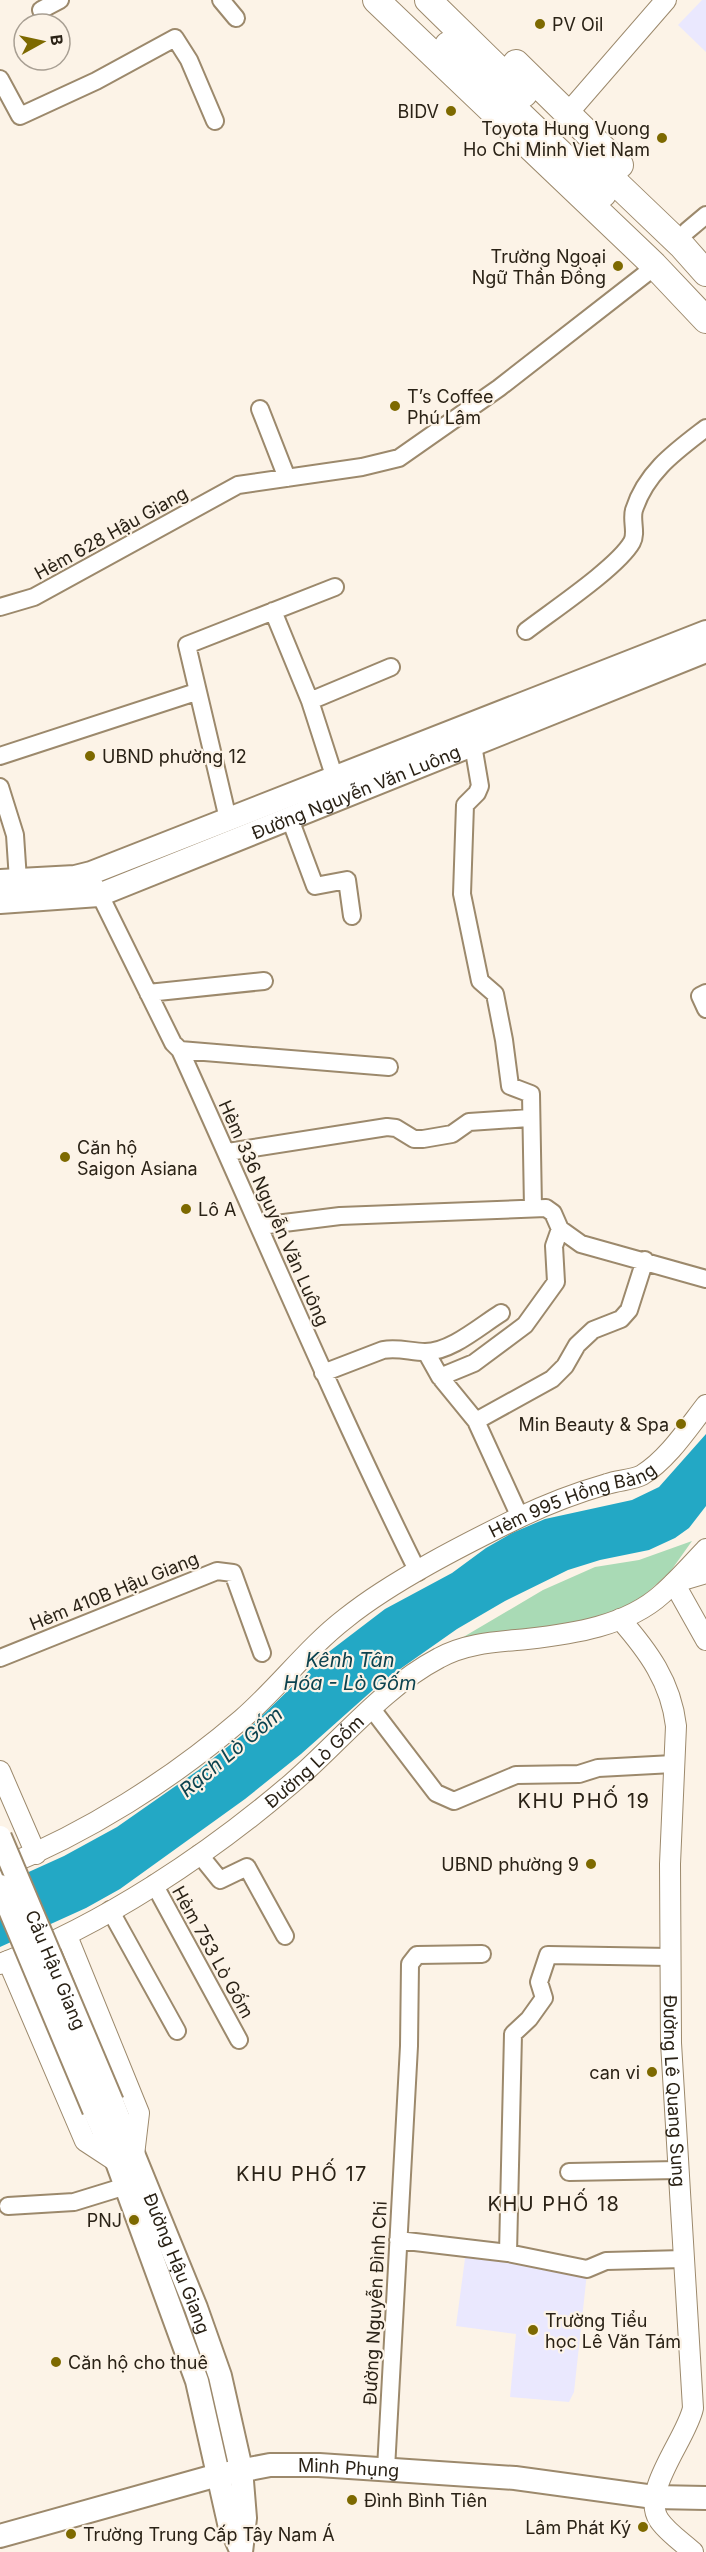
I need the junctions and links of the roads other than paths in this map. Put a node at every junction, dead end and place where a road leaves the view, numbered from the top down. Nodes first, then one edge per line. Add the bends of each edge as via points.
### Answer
1 (60, 0) edge
2 (221, 0) edge
3 (376, 0) edge
4 (399, 0) edge
5 (428, 0) edge
6 (451, 0) edge
7 (666, 0) edge
8 (41, 10) dead end
9 (236, 18) dead end
10 (0, 79) edge
11 (215, 121) dead end
12 (551, 132) junction
13 (697, 223) edge
14 (706, 250) edge
15 (654, 265) junction
16 (706, 273) edge
17 (706, 301) edge
18 (706, 320) edge
19 (261, 410) dead end
20 (706, 428) edge
21 (287, 478) junction
22 (335, 587) dead end
23 (0, 607) edge
24 (273, 611) junction
25 (526, 632) dead end
26 (706, 632) edge
27 (706, 651) edge
28 (391, 667) dead end
29 (196, 692) junction
30 (310, 701) junction
31 (473, 745) junction
32 (0, 756) edge
33 (0, 787) edge
34 (338, 787) junction
35 (228, 819) junction
36 (290, 819) junction
37 (91, 873) junction
38 (9, 880) edge
39 (99, 895) junction
40 (0, 902) edge
41 (352, 916) dead end
42 (264, 981) dead end
43 (148, 993) junction
44 (706, 993) edge
45 (706, 1009) edge
46 (180, 1050) junction
47 (389, 1066) dead end
48 (529, 1118) junction
49 (228, 1152) junction
50 (533, 1208) junction
51 (260, 1226) junction
52 (560, 1229) junction
53 (645, 1260) junction
54 (706, 1279) edge
55 (501, 1313) dead end
56 (426, 1352) junction
57 (324, 1373) junction
58 (440, 1377) junction
59 (706, 1405) edge
60 (476, 1421) junction
61 (520, 1517) junction
62 (706, 1549) edge
63 (418, 1572) junction
64 (706, 1573) edge
65 (674, 1583) junction
66 (620, 1619) junction
67 (706, 1640) edge
68 (262, 1653) dead end
69 (0, 1658) edge
70 (372, 1709) junction
71 (673, 1764) junction
72 (0, 1771) edge
73 (0, 1837) edge
74 (36, 1854) junction
75 (199, 1854) junction
76 (0, 1868) edge
77 (154, 1884) junction
78 (0, 1886) edge
79 (110, 1910) junction
80 (67, 1936) junction
81 (285, 1936) dead end
82 (482, 1954) dead end
83 (670, 1957) junction
84 (4, 1962) edge
85 (177, 2031) dead end
86 (239, 2040) dead end
87 (103, 2106) junction
88 (126, 2159) junction
89 (678, 2170) junction
90 (569, 2172) dead end
91 (126, 2186) junction
92 (8, 2206) dead end
93 (398, 2240) junction
94 (508, 2253) junction
95 (684, 2259) junction
96 (241, 2469) junction
97 (386, 2469) junction
98 (218, 2475) junction
99 (654, 2497) junction
100 (706, 2498) edge
101 (0, 2536) edge
102 (241, 2550) edge
103 (693, 2552) edge

1 - 8 street
2 - 9 street
3 - 12 main road
4 - 12 main road
5 - 12 main road
6 - 12 main road
7 - 12 street
10 - 11 street via 21,116 175,38 189,60
12 - 13 main road
12 - 15 main road
12 - 16 main road via 682,246
12 - 17 main road
13 - 14 main road
15 - 18 main road
15 - 21 street via 499,388 399,458
19 - 21 street
20 - 25 street via 659,465 649,479 633,511 634,540 621,557
21 - 23 street, Hẻm 628 Hậu Giang via 238,485 34,597
22 - 24 street
24 - 29 street via 187,645
24 - 30 street
26 - 34 main road, Đường Nguyễn Văn Luông
27 - 31 main road, Đường Nguyễn Văn Luông
28 - 30 street
29 - 32 street
29 - 35 street
30 - 34 street
31 - 34 main road, Đường Nguyễn Văn Luông
31 - 48 street via 480,786 465,805 462,894 480,981 495,994 510,1086 531,1094
33 - 38 street via 15,835
34 - 35 main road, Đường Nguyễn Văn Luông
34 - 36 main road, Đường Nguyễn Văn Luông
35 - 37 main road, Đường Nguyễn Văn Luông
36 - 39 main road, Đường Nguyễn Văn Luông
36 - 41 street via 315,886 347,880
37 - 38 main road, Đường Nguyễn Văn Luông
37 - 39 street, Hẻm 336 Nguyễn Văn Luông
39 - 40 main road, Đường Nguyễn Văn Luông
39 - 43 street, Hẻm 336 Nguyễn Văn Luông
42 - 43 street
43 - 46 street, Hẻm 336 Nguyễn Văn Luông
44 - 45 street via 700,996
46 - 47 street
46 - 49 street, Hẻm 336 Nguyễn Văn Luông
48 - 49 street via 469,1122 452,1134 423,1139 414,1139 387,1126
48 - 50 street
49 - 51 street, Hẻm 336 Nguyễn Văn Luông
50 - 51 street via 340,1216
50 - 52 street via 553,1213
51 - 57 street, Hẻm 336 Nguyễn Văn Luông
52 - 53 street via 581,1244
52 - 58 street via 553,1258 556,1282 525,1325 474,1363
53 - 54 street
53 - 60 street via 629,1310 621,1319 594,1330 577,1345 552,1379
55 - 56 street via 446,1346
56 - 57 street via 383,1350
56 - 58 street
57 - 63 street, Hẻm 336 Nguyễn Văn Luông
58 - 60 street
59 - 61 street, Hẻm 995 Hồng Bàng via 658,1462 640,1476 587,1490
60 - 61 street
61 - 63 street, Hẻm 995 Hồng Bàng
62 - 65 street
63 - 74 street, Hẻm 995 Hồng Bàng via 347,1617 209,1747 145,1791
64 - 65 street
65 - 66 street, Đường Lò Gốm via 661,1596
65 - 67 street
66 - 70 street, Đường Lò Gốm via 571,1634 465,1646 425,1666
66 - 71 street, Đường Lê Quang Sung via 662,1674 674,1708
68 - 69 street, Hẻm 410B Hậu Giang via 233,1573 217,1571
70 - 71 street via 436,1793 454,1801 516,1775 579,1774 598,1768
70 - 75 street, Đường Lò Gốm via 291,1784
71 - 83 street, Đường Lê Quang Sung
72 - 74 street
73 - 87 main road, Cầu Hậu Giang, bridge
74 - 76 street, Hẻm 995 Hồng Bàng
75 - 77 street, Đường Lò Gốm
75 - 81 street via 220,1880 247,1868
77 - 79 street, Đường Lò Gốm
77 - 86 street, Hẻm 753 Lò Gốm
78 - 87 main road, Cầu Hậu Giang, bridge
79 - 80 street, Đường Lò Gốm
79 - 85 street
80 - 84 street, Đường Lò Gốm
80 - 88 street, Đường Hậu Giang via 139,2113
82 - 93 street, Đường Nguyễn Đình Chi via 417,1955 410,1964
83 - 89 street, Đường Lê Quang Sung
83 - 94 street via 548,1955 539,1982 544,1998 513,2034
84 - 88 street via 85,2141
87 - 88 main road, Đường Hậu Giang
88 - 91 main road, Đường Hậu Giang
88 - 96 main road, Đường Hậu Giang via 196,2308 220,2376
89 - 90 street
89 - 95 street, Đường Lê Quang Sung
91 - 92 street via 74,2202
91 - 98 main road, Đường Hậu Giang via 197,2381
93 - 94 street
93 - 97 street, Đường Nguyễn Đình Chi
94 - 95 street via 587,2269 606,2261
95 - 99 street, Đường Lê Quang Sung via 693,2408
96 - 97 main road, Minh Phụng via 270,2465
96 - 98 main road, Minh Phụng
96 - 102 main road, Đường Hậu Giang via 245,2518
97 - 99 main road, Minh Phụng via 515,2478
98 - 101 main road, Minh Phụng
98 - 102 main road, Đường Hậu Giang via 229,2523
99 - 100 main road, Minh Phụng
99 - 103 street via 660,2521

